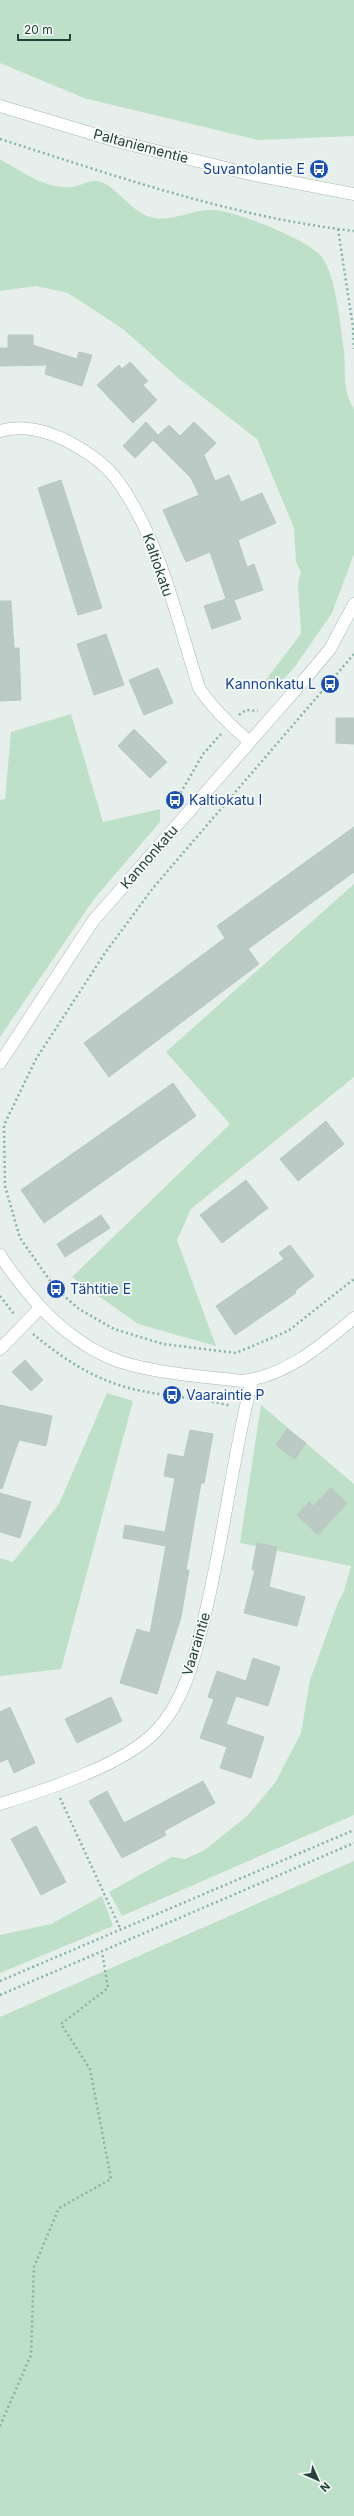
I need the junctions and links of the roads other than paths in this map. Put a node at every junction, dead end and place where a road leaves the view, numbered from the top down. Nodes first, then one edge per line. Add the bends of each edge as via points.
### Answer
1 (0, 106) edge
2 (354, 194) edge
3 (0, 431) edge
4 (354, 604) edge
5 (250, 742) junction
6 (0, 1063) edge
7 (0, 1255) edge
8 (42, 1307) junction
9 (354, 1318) edge
10 (0, 1349) edge
11 (252, 1380) junction
12 (0, 1804) edge

1 - 2 street, Paltaniementie via 128,144 250,174
3 - 5 street, Kaltiokatu via 8,428 50,432 87,452 116,479 150,536 199,688 209,703
4 - 5 street, Kannonkatu via 330,649
5 - 6 street, Kannonkatu via 93,921
7 - 8 street via 15,1278
8 - 10 street
8 - 11 street via 86,1345 120,1361 158,1371 241,1381
9 - 11 street via 315,1350 284,1368
11 - 12 street, Vaaraintie via 211,1591 197,1648 178,1702 157,1731 121,1757 54,1787

